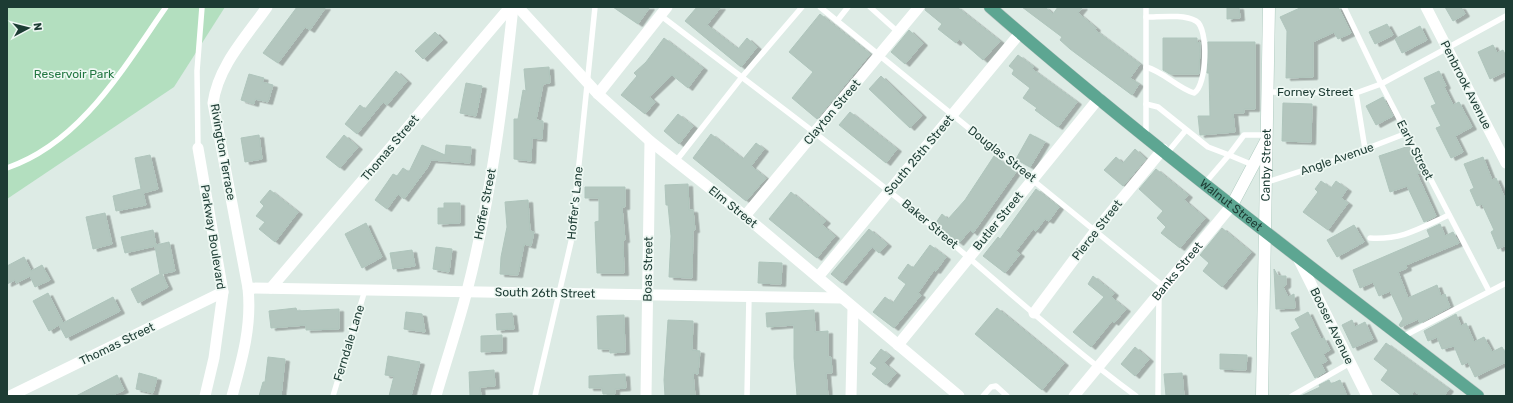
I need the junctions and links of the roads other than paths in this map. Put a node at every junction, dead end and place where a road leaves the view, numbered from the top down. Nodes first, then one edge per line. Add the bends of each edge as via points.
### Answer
1 (166, 7) edge
2 (202, 7) edge
3 (267, 7) edge
4 (510, 7) edge
5 (513, 7) edge
6 (518, 7) edge
7 (595, 7) edge
8 (802, 7) edge
9 (820, 7) edge
10 (848, 7) edge
11 (870, 7) edge
12 (919, 7) edge
13 (990, 7) edge
14 (1146, 7) edge
15 (1269, 7) edge
16 (1344, 7) edge
17 (1426, 7) edge
18 (664, 11) edge
19 (1506, 16) edge
20 (1146, 17) junction
21 (837, 21) junction
22 (898, 32) junction
23 (1020, 33) junction
24 (1447, 47) junction
25 (879, 56) junction
26 (1146, 67) junction
27 (742, 77) junction
28 (588, 83) junction
29 (1381, 84) junction
30 (1268, 92) junction
31 (1356, 93) junction
32 (598, 94) junction
33 (1099, 98) junction
34 (1146, 104) junction
35 (952, 115) junction
36 (1186, 130) junction
37 (815, 132) junction
38 (1406, 133) junction
39 (1146, 136) junction
40 (1267, 137) junction
41 (650, 141) junction
42 (198, 148) joint
43 (1365, 149) junction
44 (1503, 150) edge
45 (1165, 151) junction
46 (1229, 155) junction
47 (676, 161) junction
48 (1506, 163) edge
49 (1253, 165) junction
50 (7, 168) edge
51 (1033, 179) junction
52 (1266, 182) junction
53 (1205, 183) junction
54 (890, 191) junction
55 (1232, 205) junction
56 (1449, 215) junction
57 (745, 216) junction
58 (1096, 230) junction
59 (1266, 231) junction
60 (1370, 238) dead end
61 (1297, 256) junction
62 (970, 257) junction
63 (818, 277) junction
64 (1506, 283) edge
65 (248, 288) junction
66 (271, 288) junction
67 (365, 290) junction
68 (1162, 290) junction
69 (467, 291) junction
70 (1489, 291) junction
71 (223, 292) junction
72 (561, 293) junction
73 (648, 295) junction
74 (749, 296) junction
75 (842, 298) junction
76 (853, 308) junction
77 (1034, 313) junction
78 (1402, 337) junction
79 (898, 345) junction
80 (1350, 362) junction
81 (1098, 368) junction
82 (536, 395) edge
83 (957, 395) edge
84 (10, 396) edge
85 (205, 396) edge
86 (232, 396) edge
87 (334, 396) edge
88 (436, 396) edge
89 (646, 396) edge
90 (748, 396) edge
91 (851, 396) edge
92 (982, 396) edge
93 (1007, 396) edge
94 (1074, 396) edge
95 (1136, 396) edge
96 (1158, 396) edge
97 (1262, 396) edge
98 (1292, 396) edge
99 (1367, 396) edge
100 (1478, 396) edge

1 - 50 lane via 105,91 76,124 45,149
2 - 42 lane via 197,71
3 - 65 street, Rivington Terrace via 221,73 213,102
4 - 66 street, Thomas Street
5 - 69 street, Hoffer Street via 502,111
6 - 28 street, Elm Street
7 - 28 lane, Hoffer's Lane
8 - 27 lane
9 - 21 lane, Douglas Street
10 - 21 lane
11 - 22 lane
12 - 22 street, Clayton Street
13 - 23 main road, Walnut Street
14 - 20 lane
15 - 30 main road, Canby Street
16 - 29 lane, Early Street
17 - 24 street, Penbrook Avenue
18 - 27 lane, Baker Street
18 - 32 street
19 - 24 lane, Forney Street
20 - 26 lane
20 - 26 lane via 1189,19 1197,22 1204,38 1204,68 1200,86 1194,93 1177,86 1156,70
21 - 25 lane, Douglas Street
22 - 25 street, Clayton Street
23 - 33 main road, Walnut Street
23 - 35 street, South 25th Street
24 - 29 lane, Forney Street
24 - 44 street, Penbrook Avenue
25 - 35 lane, Douglas Street
25 - 37 street, Clayton Street
26 - 34 lane
27 - 37 lane, Baker Street
27 - 47 lane
28 - 32 street, Elm Street
28 - 72 lane, Hoffer's Lane via 572,242
29 - 31 lane, Forney Street
29 - 38 lane, Early Street
30 - 31 lane, Forney Street
30 - 40 main road, Canby Street
31 - 43 lane
32 - 41 street, Elm Street
33 - 39 main road, Walnut Street
33 - 51 street, Butler Street
34 - 36 lane via 1158,107
34 - 39 lane
35 - 51 lane, Douglas Street
35 - 54 street, South 25th Street
36 - 45 lane
36 - 46 lane via 1208,147
37 - 54 lane, Baker Street
37 - 57 street, Clayton Street
38 - 43 lane, Angle Avenue
38 - 56 lane, Early Street
39 - 45 main road, Walnut Street
40 - 46 lane via 1244,135
40 - 49 main road, Banks Street
40 - 52 main road, Canby Street
41 - 47 street, Elm Street
41 - 73 street, Boas Street
42 - 71 street, Parkway Boulevard
43 - 52 lane, Angle Avenue
44 - 48 street, Penbrook Avenue
45 - 53 main road, Walnut Street
45 - 58 street, Pierce Street
46 - 49 lane
46 - 53 lane
47 - 57 street, Elm Street
49 - 55 main road, Banks Street
51 - 58 lane, Douglas Street
51 - 62 street, Butler Street
52 - 59 main road, Canby Street
53 - 55 main road, Walnut Street
54 - 62 lane, Baker Street
54 - 63 street, South 25th Street
55 - 59 main road, Walnut Street
55 - 68 street, Banks Street
56 - 60 lane via 1402,236
56 - 70 lane, Early Street
57 - 63 street, Elm Street
58 - 68 lane, Douglas Street
58 - 77 street, Pierce Street
59 - 61 main road, Walnut Street
59 - 97 main road, Canby Street
61 - 78 main road, Walnut Street
61 - 80 street, Booser Avenue
62 - 77 lane, Baker Street
62 - 79 street, Butler Street
63 - 75 street, Elm Street
64 - 70 lane
65 - 66 street, South 26th Street
65 - 86 street via 250,308 246,347
66 - 67 street, South 26th Street
67 - 69 street, South 26th Street
67 - 87 lane, Ferndale Lane
68 - 81 street, Banks Street
68 - 96 lane
69 - 72 street, South 26th Street
69 - 88 street, Hoffer Street
70 - 78 lane
71 - 84 street, Thomas Street
71 - 85 street, Parkway Boulevard via 214,358
72 - 73 street, South 26th Street
72 - 82 lane, Hoffer's Lane
73 - 74 street, South 26th Street
73 - 89 street, Boas Street
74 - 75 street, South 26th Street
74 - 90 lane
75 - 76 street, Elm Street
76 - 79 street, Elm Street
76 - 91 street
77 - 81 lane, Baker Street
78 - 100 main road, Walnut Street
79 - 83 street, Elm Street
80 - 98 lane
80 - 99 street, Booser Avenue
81 - 94 street, Banks Street
81 - 95 lane, Baker Street
92 - 93 lane via 991,386 996,386

